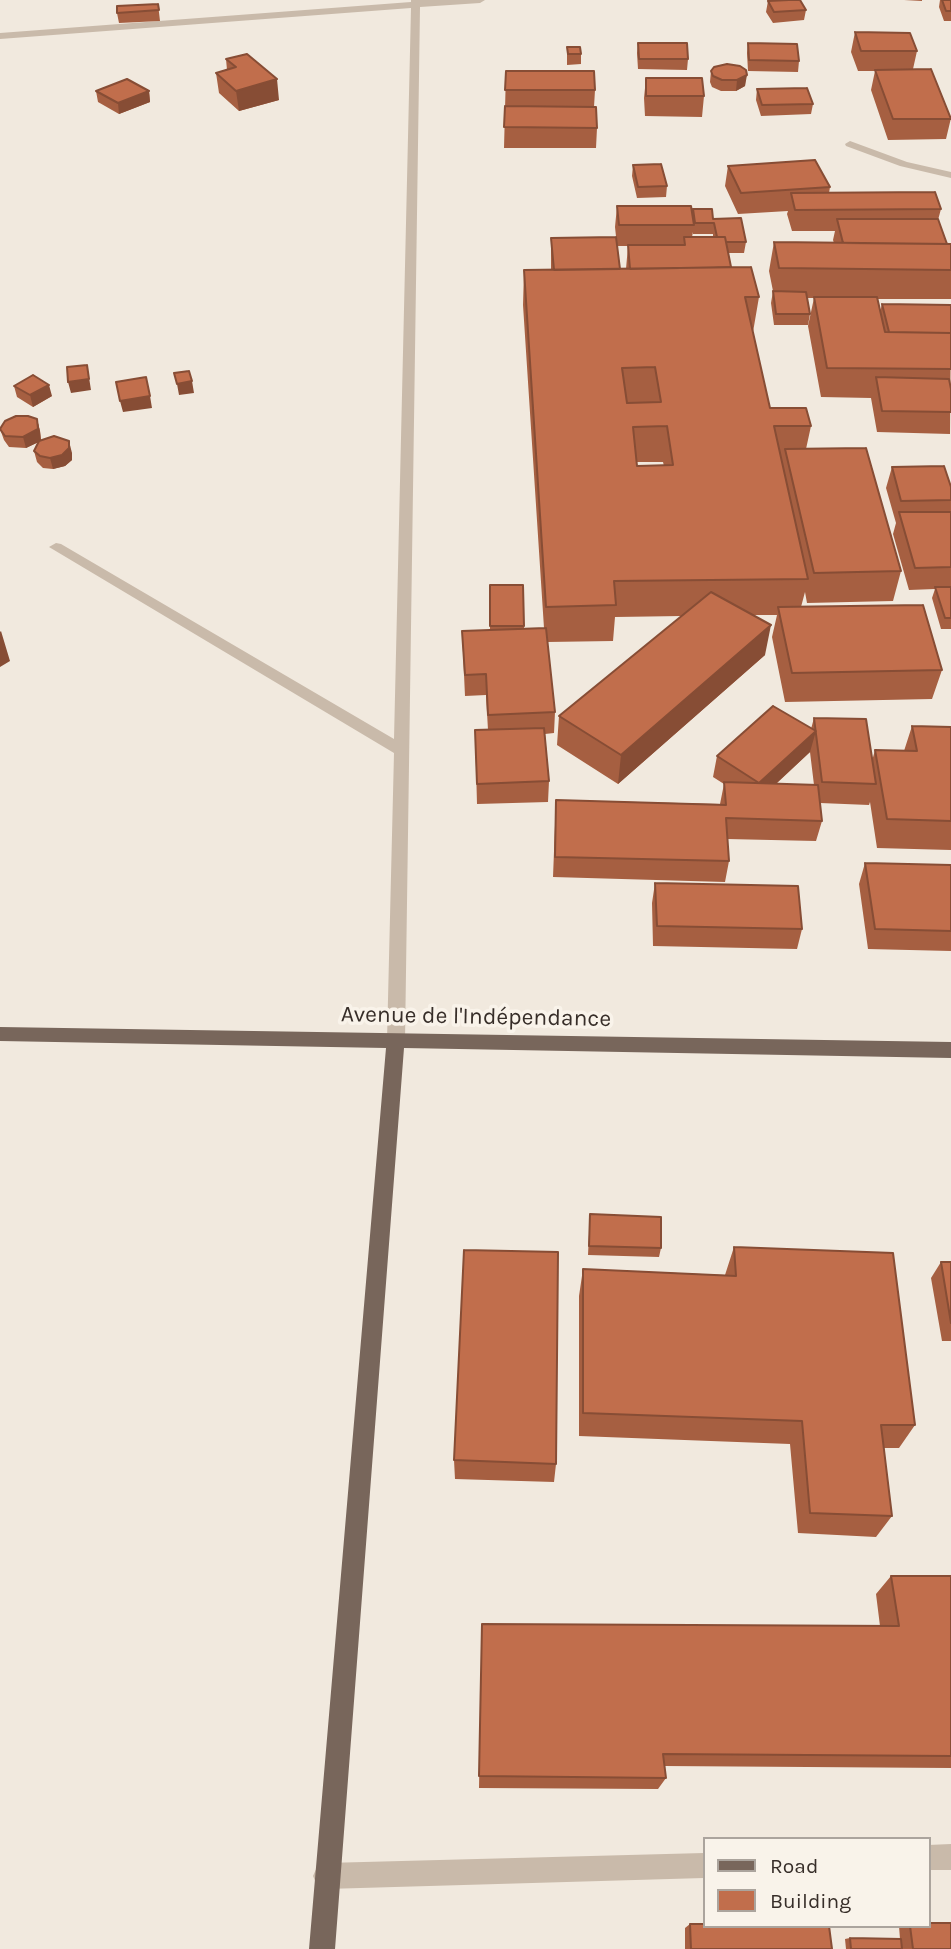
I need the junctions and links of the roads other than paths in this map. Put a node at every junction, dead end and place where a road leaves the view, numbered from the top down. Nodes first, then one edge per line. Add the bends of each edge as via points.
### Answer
1 (480, 0) edge
2 (416, 2) edge
3 (0, 36) edge
4 (850, 144) dead end
5 (951, 175) edge
6 (56, 547) dead end
7 (403, 751) junction
8 (0, 1034) edge
9 (396, 1040) junction
10 (951, 1050) edge
11 (951, 1857) edge
12 (930, 1858) edge
13 (702, 1865) edge
14 (326, 1876) junction
15 (322, 1949) edge

1 - 2 street
2 - 3 street
2 - 7 street
4 - 5 street
6 - 7 street
7 - 9 street
8 - 9 main road, Avenue de l'Indépendance
9 - 10 main road, Avenue de l'Indépendance
9 - 14 main road
11 - 12 street
13 - 14 street
14 - 15 main road

